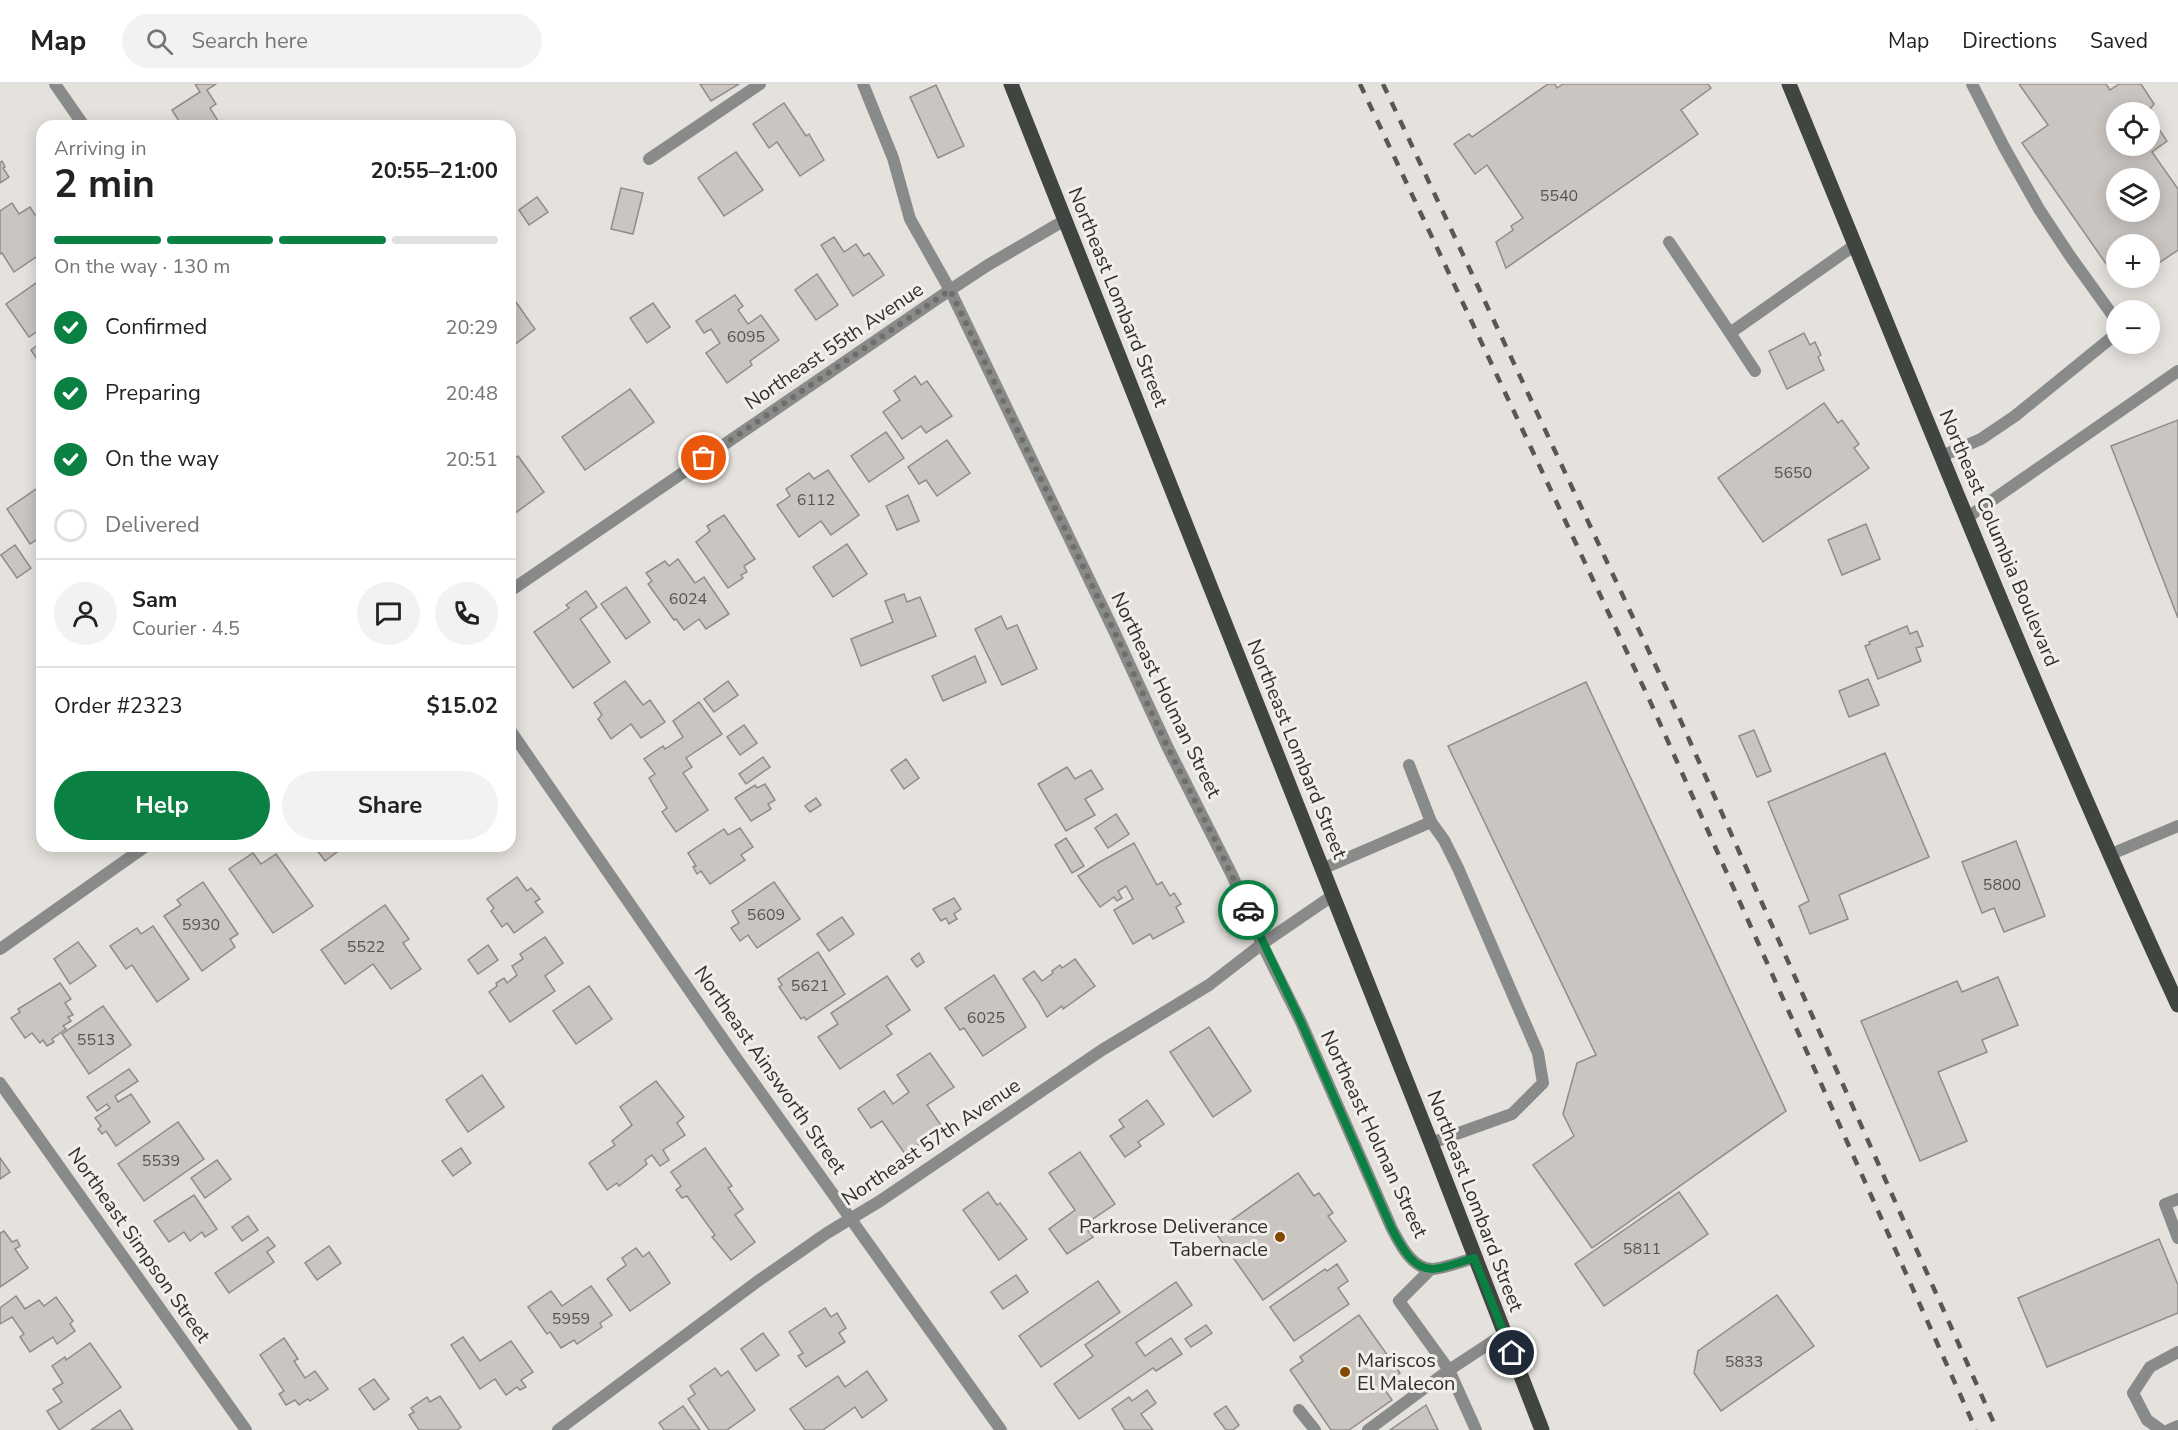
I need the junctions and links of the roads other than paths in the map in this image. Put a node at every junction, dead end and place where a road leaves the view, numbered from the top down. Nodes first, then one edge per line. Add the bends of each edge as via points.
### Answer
1 (55, 84) edge
2 (760, 84) edge
3 (863, 84) edge
4 (1011, 84) edge
5 (1972, 84) edge
6 (1793, 86) edge
7 (80, 120) edge
8 (649, 159) dead end
9 (1065, 220) junction
10 (1669, 242) dead end
11 (1855, 245) junction
12 (950, 290) junction
13 (2106, 306) edge
14 (1730, 333) junction
15 (2106, 342) edge
16 (2178, 371) edge
17 (1755, 372) dead end
18 (1942, 456) junction
19 (1968, 517) junction
20 (516, 587) edge
21 (516, 739) edge
22 (1409, 765) dead end
23 (1431, 822) junction
24 (2178, 826) edge
25 (137, 852) edge
26 (2109, 855) junction
27 (1322, 869) junction
28 (1332, 896) junction
29 (1262, 944) junction
30 (0, 949) edge
31 (2178, 1005) edge
32 (0, 1083) edge
33 (1431, 1143) junction
34 (2178, 1199) edge
35 (850, 1219) junction
36 (2178, 1238) edge
37 (1474, 1258) junction
38 (1431, 1269) junction
39 (1504, 1334) junction
40 (2178, 1352) edge
41 (1449, 1370) junction
42 (1299, 1410) dead end
43 (2178, 1426) edge
44 (246, 1430) edge
45 (558, 1430) edge
46 (1001, 1430) edge
47 (1315, 1430) edge
48 (1368, 1430) edge
49 (1476, 1430) edge
50 (1542, 1430) edge
51 (2161, 1430) edge
52 (2169, 1430) edge

1 - 7 street
2 - 8 street
3 - 12 street, Northeast Holman Street via 892,158 910,219
4 - 9 main road, Northeast Lombard Street
5 - 13 street via 2039,209
6 - 11 main road, Northeast Columbia Boulevard
9 - 12 street, Northeast 55th Avenue
9 - 27 main road, Northeast Lombard Street
10 - 14 street
11 - 14 street
11 - 18 main road, Northeast Columbia Boulevard
12 - 20 street, Northeast 55th Avenue
12 - 29 street, Northeast Holman Street via 1167,746 1221,850
14 - 17 street
15 - 18 street via 2015,416 1981,439
16 - 19 street
18 - 19 main road, Northeast Columbia Boulevard
19 - 26 main road, Northeast Columbia Boulevard
21 - 35 street, Northeast Ainsworth Street
22 - 23 street
23 - 27 street
23 - 33 street via 1458,867 1538,1053 1543,1083 1512,1114
24 - 26 street
25 - 30 street
26 - 31 main road, Northeast Columbia Boulevard
27 - 28 main road, Northeast Lombard Street
28 - 29 street, Northeast 57th Avenue
28 - 33 main road, Northeast Lombard Street
29 - 35 street, Northeast 57th Avenue via 1209,985 1102,1050
29 - 38 street, Northeast Holman Street via 1301,1022 1392,1229 1404,1251 1417,1264
32 - 44 street, Northeast Simpson Street
33 - 37 main road, Northeast Lombard Street
34 - 36 street via 2165,1204
35 - 45 street, Northeast 57th Avenue via 758,1281
35 - 46 street, Northeast Ainsworth Street
37 - 38 street
37 - 39 main road, Northeast Lombard Street
38 - 41 street via 1399,1301
39 - 41 street
39 - 50 main road, Northeast Lombard Street
40 - 51 street via 2150,1367 2133,1393 2147,1420
41 - 48 street
41 - 49 street
42 - 47 street
43 - 52 street

